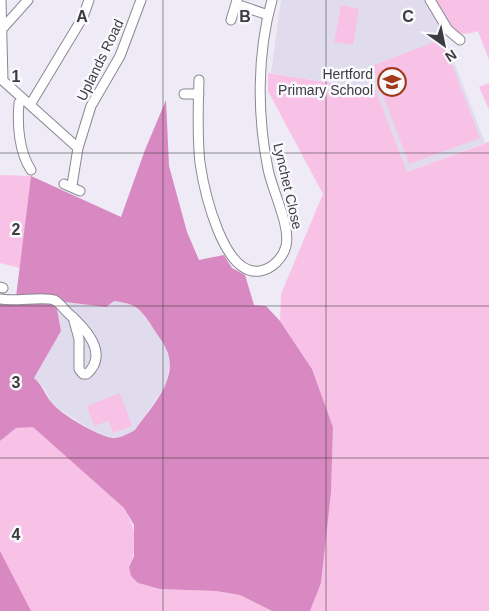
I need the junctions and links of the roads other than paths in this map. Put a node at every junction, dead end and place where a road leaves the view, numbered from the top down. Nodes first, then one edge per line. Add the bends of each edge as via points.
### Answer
1 (28, 0) edge
2 (88, 0) edge
3 (141, 0) edge
4 (272, 0) edge
5 (430, 0) edge
6 (1, 1) edge
7 (237, 2) edge
8 (20, 10) junction
9 (268, 15) junction
10 (231, 20) dead end
11 (2, 29) junction
12 (460, 40) dead end
13 (2, 80) edge
14 (199, 80) dead end
15 (184, 94) dead end
16 (199, 94) junction
17 (27, 102) junction
18 (83, 133) junction
19 (62, 136) junction
20 (78, 148) junction
21 (18, 168) dead end
22 (80, 191) dead end
23 (0, 299) edge
24 (73, 317) junction

1 - 8 street
2 - 17 street via 83,17
3 - 18 street, Uplands Road via 120,56 96,97
4 - 9 street, Lynchet Close
5 - 12 street via 448,30
6 - 8 street via 9,10
6 - 11 street
7 - 9 street
7 - 10 street
8 - 11 street
9 - 16 street, Lynchet Close via 260,91 262,134 286,242 281,257 267,269 246,269 234,261 226,248 203,179
11 - 13 street
13 - 17 street
14 - 16 street, Lynchet Close
15 - 16 street
17 - 19 street
17 - 21 street via 20,103 18,120 29,167
18 - 19 street
18 - 20 street, Uplands Road
19 - 20 street
20 - 22 street, Uplands Road via 68,185
23 - 24 street via 52,299
24 - 24 street via 94,343 94,362 86,374 79,369 79,340

